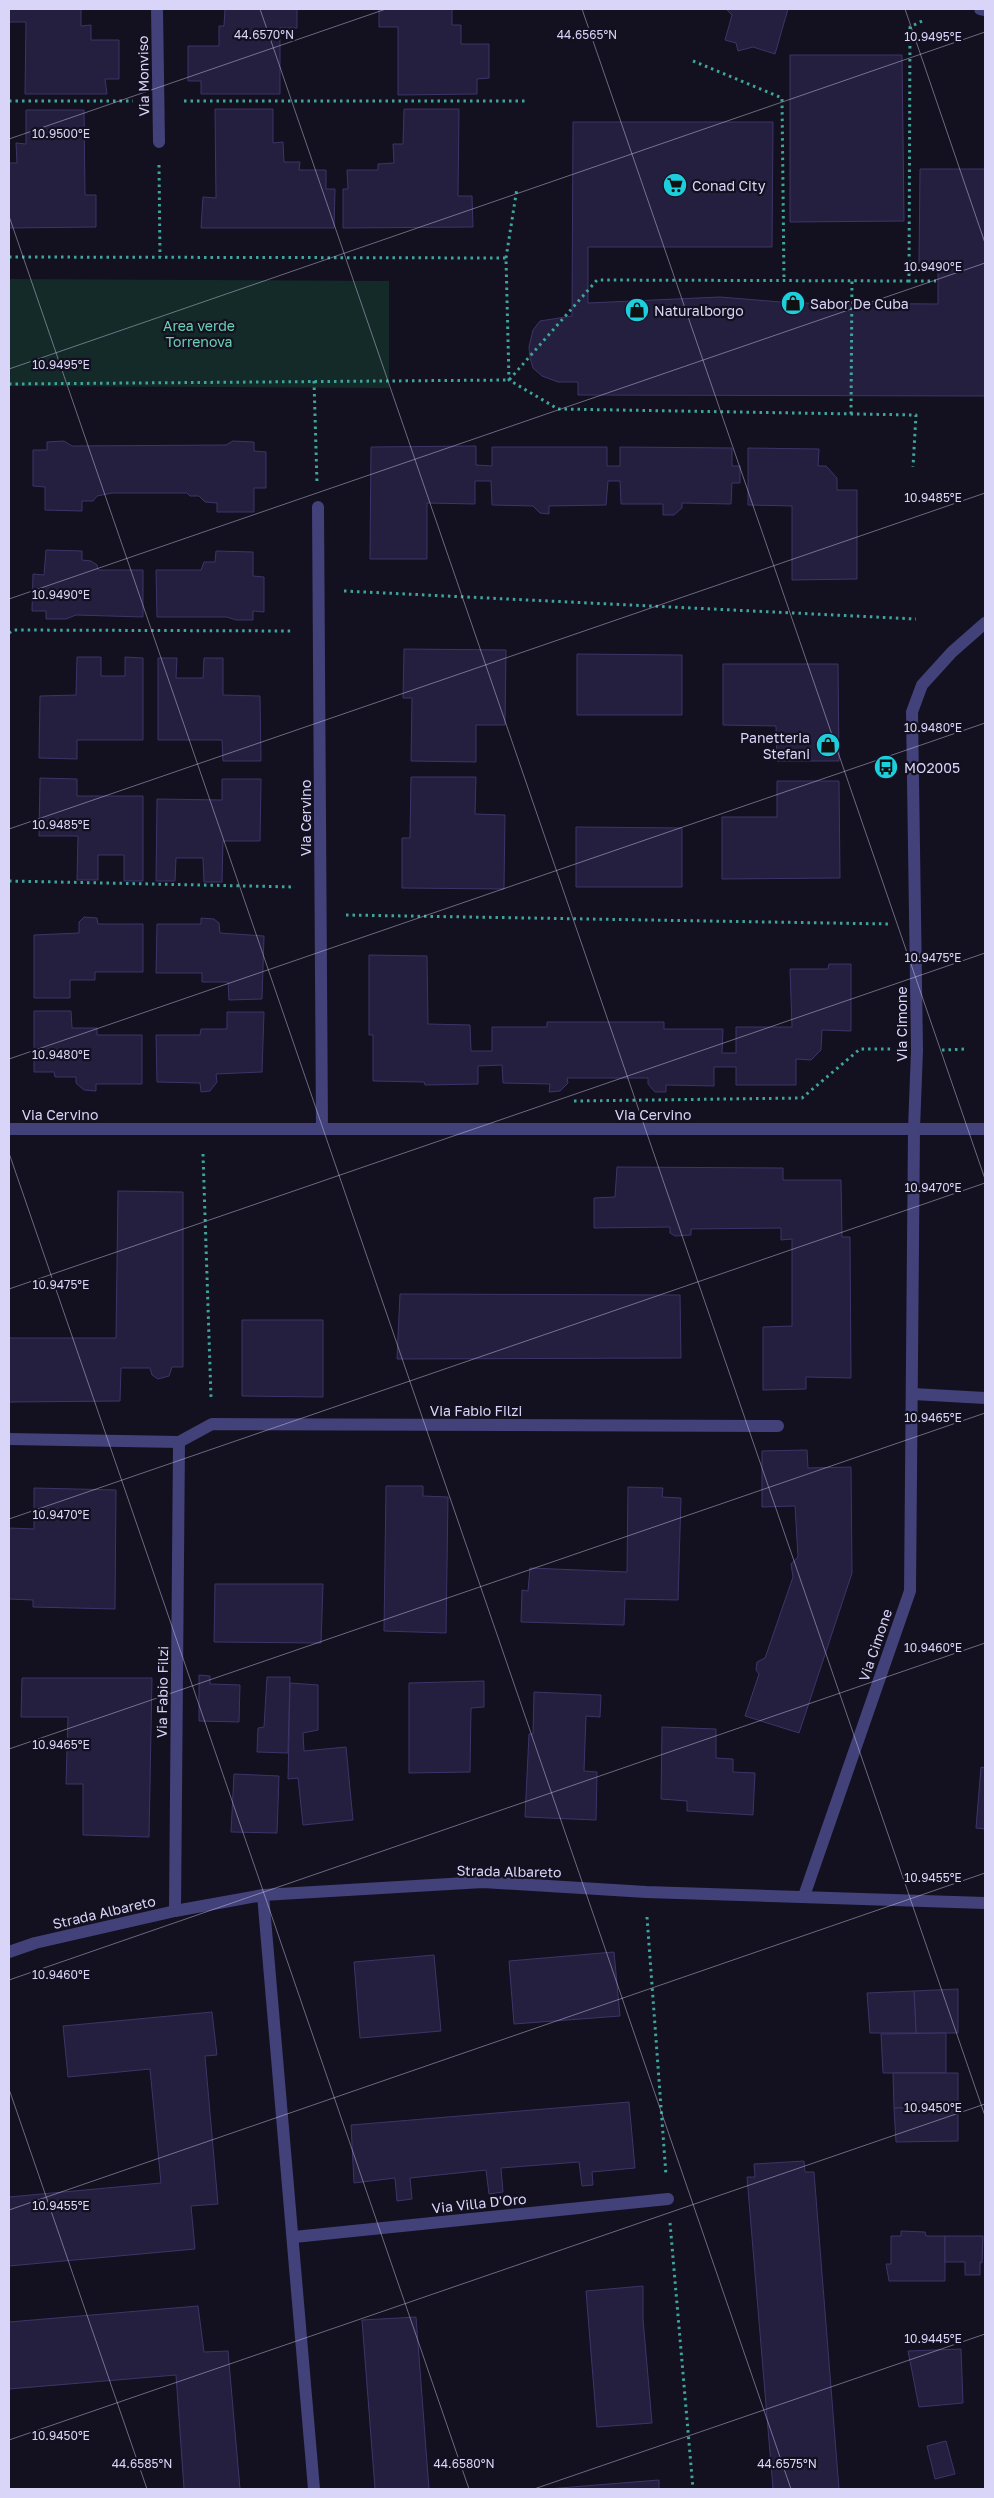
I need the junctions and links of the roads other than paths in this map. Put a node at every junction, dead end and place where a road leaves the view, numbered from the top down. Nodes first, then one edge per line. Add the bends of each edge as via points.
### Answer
1 (157, 9) edge
2 (980, 9) edge
3 (985, 10) edge
4 (159, 142) road end
5 (318, 506) road end
6 (985, 623) edge
7 (9, 1128) edge
8 (322, 1129) junction
9 (914, 1129) junction
10 (985, 1129) edge
11 (913, 1394) junction
12 (985, 1398) edge
13 (778, 1426) dead end
14 (9, 1439) edge
15 (179, 1442) junction
16 (263, 1895) junction
17 (804, 1896) junction
18 (985, 1903) edge
19 (175, 1912) junction
20 (9, 1952) edge
21 (668, 2198) dead end
22 (294, 2237) junction
23 (314, 2489) edge

1 - 4 street, Via Monviso
2 - 3 street
5 - 8 street, Via Cervino
6 - 9 street, Via Cimone via 922,685 912,712 917,1050
7 - 8 street, Via Cervino
8 - 9 street, Via Cervino
9 - 10 street, Via Cervino
9 - 11 street, Via Cimone
11 - 12 street
11 - 17 street, Via Cimone via 910,1590
13 - 15 street, Via Fabio Filzi via 212,1424
14 - 15 street, Via Fabio Filzi
15 - 19 street, Via Fabio Filzi
16 - 17 street, Strada Albareto via 483,1882 646,1892
16 - 19 street, Strada Albareto
16 - 22 street
17 - 18 street, Strada Albareto
19 - 20 street, Strada Albareto
21 - 22 street, Via Villa D'Oro
22 - 23 street

